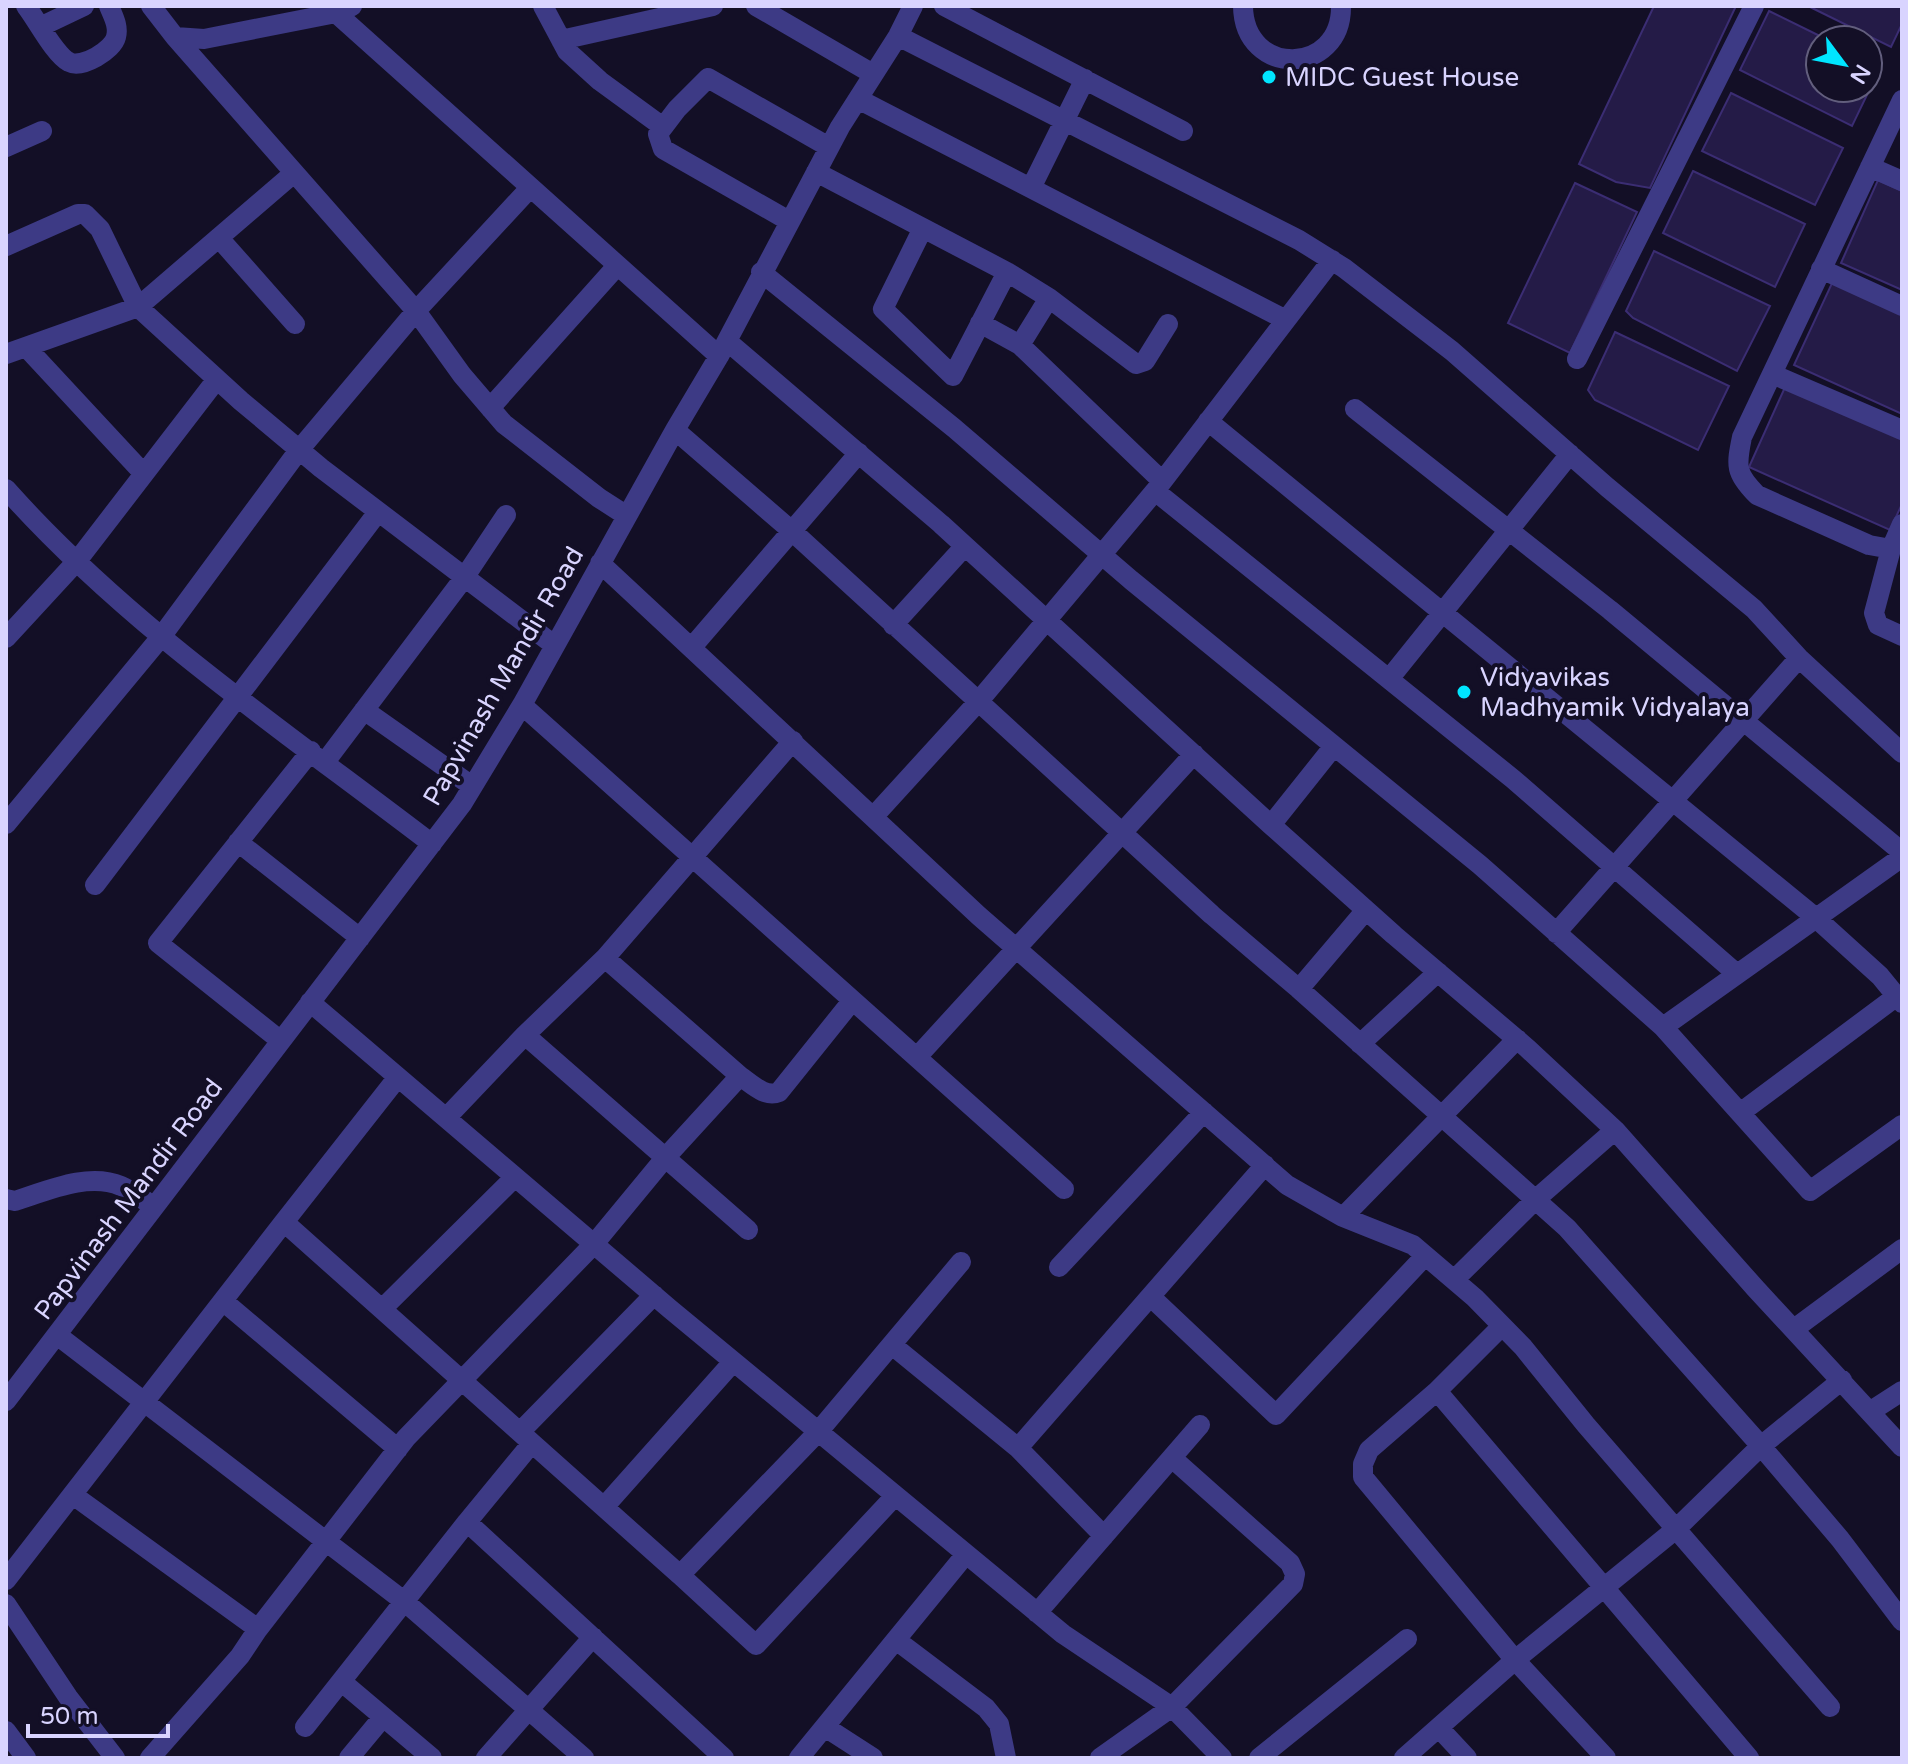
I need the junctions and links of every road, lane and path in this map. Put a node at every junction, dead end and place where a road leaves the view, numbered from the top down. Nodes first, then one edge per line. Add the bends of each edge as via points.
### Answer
1 (26, 6) edge
2 (84, 6) edge
3 (109, 6) edge
4 (151, 6) edge
5 (543, 6) edge
6 (713, 6) edge
7 (756, 6) edge
8 (913, 6) edge
9 (944, 6) edge
10 (1243, 6) edge
11 (1341, 6) edge
12 (1754, 6) edge
13 (344, 10) edge
14 (42, 26) junction
15 (898, 36) junction
16 (175, 37) junction
17 (561, 40) junction
18 (873, 74) junction
19 (1085, 79) junction
20 (858, 99) junction
21 (1902, 100) edge
22 (1065, 123) junction
23 (663, 127) junction
24 (42, 131) dead end
25 (1183, 131) dead end
26 (6, 147) edge
27 (829, 147) junction
28 (1870, 167) junction
29 (816, 172) junction
30 (294, 173) junction
31 (1902, 181) edge
32 (530, 188) junction
33 (1031, 188) junction
34 (789, 221) junction
35 (923, 228) junction
36 (219, 238) junction
37 (6, 246) edge
38 (1332, 260) junction
39 (617, 266) junction
40 (1821, 269) junction
41 (761, 272) junction
42 (1007, 272) junction
43 (1049, 298) junction
44 (1902, 306) edge
45 (138, 307) junction
46 (416, 311) junction
47 (1286, 320) junction
48 (980, 323) junction
49 (295, 324) dead end
50 (1168, 324) dead end
51 (1020, 345) junction
52 (26, 347) junction
53 (723, 349) junction
54 (6, 354) edge
55 (1577, 359) dead end
56 (1772, 374) junction
57 (217, 379) junction
58 (490, 408) junction
59 (1355, 409) dead end
60 (1208, 421) junction
61 (675, 430) junction
62 (1902, 430) edge
63 (299, 450) junction
64 (859, 453) junction
65 (1570, 454) junction
66 (144, 474) junction
67 (1159, 486) junction
68 (6, 489) edge
69 (378, 512) junction
70 (506, 515) dead end
71 (627, 516) junction
72 (1902, 524) edge
73 (1510, 531) junction
74 (793, 532) junction
75 (965, 546) junction
76 (1891, 549) junction
77 (1101, 555) junction
78 (77, 561) junction
79 (600, 563) junction
80 (464, 578) junction
81 (1443, 612) junction
82 (1046, 620) junction
83 (893, 625) junction
84 (1902, 636) edge
85 (161, 637) junction
86 (6, 638) edge
87 (554, 645) junction
88 (692, 647) junction
89 (1799, 658) junction
90 (1389, 679) junction
91 (238, 696) junction
92 (978, 702) junction
93 (522, 705) junction
94 (364, 710) junction
95 (1742, 722) junction
96 (793, 741) junction
97 (1334, 746) junction
98 (1902, 753) edge
99 (1194, 754) junction
100 (318, 756) junction
101 (472, 786) junction
102 (1674, 799) junction
103 (874, 816) junction
104 (6, 824) edge
105 (1271, 825) junction
106 (1122, 833) junction
107 (238, 842) junction
108 (432, 844) junction
109 (1902, 855) edge
110 (693, 857) junction
111 (1614, 867) junction
112 (95, 885) dead end
113 (1366, 910) junction
114 (1816, 918) junction
115 (1556, 933) junction
116 (360, 938) junction
117 (1016, 949) junction
118 (605, 958) junction
119 (1438, 972) junction
120 (1737, 974) junction
121 (1299, 989) junction
122 (1899, 1000) edge
123 (852, 1001) junction
124 (310, 1002) junction
125 (1663, 1027) junction
126 (525, 1035) junction
127 (1517, 1039) junction
128 (281, 1041) junction
129 (1360, 1044) junction
130 (917, 1057) junction
131 (740, 1076) junction
132 (398, 1077) junction
133 (1204, 1112) junction
134 (1740, 1113) junction
135 (1441, 1116) junction
136 (446, 1118) junction
137 (1902, 1125) edge
138 (1615, 1130) junction
139 (665, 1158) junction
140 (1265, 1165) junction
141 (515, 1177) junction
142 (1064, 1189) dead end
143 (6, 1199) edge
144 (1535, 1200) junction
145 (154, 1207) junction
146 (1343, 1217) junction
147 (284, 1222) junction
148 (748, 1230) dead end
149 (594, 1244) junction
150 (1902, 1249) edge
151 (1425, 1256) junction
152 (961, 1262) dead end
153 (1059, 1267) dead end
154 (1454, 1280) junction
155 (654, 1295) junction
156 (1151, 1297) junction
157 (223, 1301) junction
158 (382, 1309) junction
159 (1502, 1326) junction
160 (1794, 1329) junction
161 (57, 1335) junction
162 (892, 1345) junction
163 (733, 1362) junction
164 (462, 1379) junction
165 (1842, 1380) junction
166 (1437, 1391) junction
167 (1902, 1391) edge
168 (6, 1401) edge
169 (145, 1403) junction
170 (1871, 1411) junction
171 (1200, 1425) dead end
172 (818, 1432) junction
173 (526, 1437) junction
174 (1761, 1446) junction
175 (1902, 1447) edge
176 (1018, 1448) junction
177 (398, 1449) junction
178 (1172, 1458) junction
179 (73, 1495) junction
180 (895, 1496) junction
181 (604, 1507) junction
182 (467, 1522) junction
183 (1676, 1529) junction
184 (1104, 1536) junction
185 (325, 1542) junction
186 (966, 1554) junction
187 (680, 1575) junction
188 (6, 1580) edge
189 (1604, 1588) junction
190 (405, 1602) junction
191 (6, 1604) edge
192 (1037, 1613) junction
193 (1902, 1621) edge
194 (258, 1629) junction
195 (593, 1637) junction
196 (1407, 1639) dead end
197 (896, 1640) junction
198 (1515, 1660) junction
199 (342, 1682) junction
200 (1172, 1707) junction
201 (1830, 1707) dead end
202 (528, 1710) junction
203 (383, 1717) junction
204 (305, 1727) dead end
205 (825, 1727) junction
206 (1439, 1728) junction
207 (6, 1731) edge
208 (26, 1758) edge
209 (115, 1758) edge
210 (150, 1758) edge
211 (349, 1758) edge
212 (432, 1758) edge
213 (486, 1758) edge
214 (584, 1758) edge
215 (724, 1758) edge
216 (799, 1758) edge
217 (873, 1758) edge
218 (1006, 1758) edge
219 (1100, 1758) edge
220 (1222, 1758) edge
221 (1259, 1758) edge
222 (1404, 1758) edge
223 (1467, 1758) edge
224 (1606, 1758) edge
225 (1749, 1758) edge

1 - 14 street
2 - 14 street
3 - 14 street via 116,25 114,43 78,65 61,56
4 - 16 street
5 - 17 street
6 - 17 street
7 - 18 street
8 - 15 street, Papvinash Mandir Road
9 - 19 street
10 - 11 street via 1246,29 1260,48 1293,60 1325,47 1338,27
12 - 55 street
13 - 16 street via 204,39
13 - 32 street
15 - 18 street, Papvinash Mandir Road
15 - 22 street
16 - 30 street
17 - 23 street via 600,81
18 - 20 street, Papvinash Mandir Road
19 - 22 street
19 - 25 street
20 - 27 street, Papvinash Mandir Road
20 - 33 street
21 - 28 street
22 - 33 street
22 - 38 street
23 - 27 street via 708,78
23 - 34 street via 658,134 663,149
24 - 26 street
27 - 29 street, Papvinash Mandir Road
28 - 31 street
28 - 40 street
29 - 34 street, Papvinash Mandir Road
29 - 35 street
30 - 36 street
30 - 46 street
32 - 39 street
32 - 46 street
33 - 47 street
34 - 41 street, Papvinash Mandir Road
35 - 42 street
35 - 48 street via 883,309 953,376
36 - 45 street
36 - 49 street
37 - 45 street via 85,214 100,229
38 - 47 street
38 - 65 street via 1452,351
39 - 53 street
39 - 58 street
40 - 44 street
40 - 56 street
41 - 53 street, Papvinash Mandir Road
41 - 77 street
42 - 43 street
42 - 48 street
43 - 50 street via 1136,364 1145,361
43 - 51 street
45 - 52 street
45 - 57 street
46 - 58 street
46 - 63 street
47 - 60 street
48 - 51 street
51 - 67 street
52 - 54 street
52 - 66 street
53 - 61 street, Papvinash Mandir Road
53 - 64 street
56 - 62 street
56 - 76 street via 1742,437 1736,465 1743,481 1757,495 1869,545
57 - 63 street
57 - 66 street
58 - 71 street via 546,458
59 - 73 street
60 - 67 street
60 - 81 street
61 - 71 street, Papvinash Mandir Road
61 - 74 street
63 - 69 street
63 - 85 street
64 - 74 street
64 - 75 street
65 - 73 street
65 - 89 street via 1754,609
66 - 78 street
67 - 77 street
67 - 90 street
68 - 78 street
69 - 80 street
69 - 91 street
70 - 80 street
71 - 79 street, Papvinash Mandir Road
72 - 76 street
73 - 81 street
73 - 95 street
74 - 83 street
74 - 88 street
75 - 82 street
75 - 83 street
76 - 84 street via 1874,613 1878,625
77 - 82 street
77 - 97 street
78 - 85 street
78 - 86 street
79 - 87 street, Papvinash Mandir Road
79 - 88 street
80 - 87 street
80 - 94 street
81 - 90 street
81 - 102 street
82 - 92 street
82 - 99 street
83 - 92 street
85 - 91 street
85 - 104 street
87 - 93 street, Papvinash Mandir Road
88 - 96 street
89 - 95 street
89 - 98 street
90 - 111 street
91 - 100 street
91 - 112 street
92 - 103 street
92 - 106 street
93 - 101 street, Papvinash Mandir Road
93 - 110 street
94 - 100 street
94 - 101 street
95 - 102 street
95 - 109 street
96 - 103 street
96 - 110 street
97 - 105 street
97 - 115 street
99 - 105 street
99 - 106 street
100 - 107 street
100 - 108 street
101 - 108 street, Papvinash Mandir Road
102 - 111 street
102 - 114 street
103 - 117 street
105 - 113 street
106 - 117 street
106 - 121 street
107 - 116 street
107 - 128 street via 158,943
108 - 116 street, Papvinash Mandir Road
109 - 114 street
110 - 118 street
110 - 123 street
111 - 115 street
111 - 120 street
113 - 119 street
113 - 121 street
114 - 120 street
114 - 122 street
115 - 125 street
116 - 124 street, Papvinash Mandir Road
117 - 130 street
117 - 133 street
118 - 126 street
118 - 131 street
119 - 127 street
119 - 129 street
120 - 125 street
121 - 129 street
122 - 134 street
123 - 130 street
123 - 131 street via 779,1092 765,1094
124 - 128 street, Papvinash Mandir Road
124 - 132 street
125 - 134 street
126 - 136 street
126 - 139 street
127 - 135 street
127 - 138 street
128 - 145 street, Papvinash Mandir Road
129 - 135 street
130 - 142 street
131 - 139 street
132 - 136 street
132 - 147 street
133 - 140 street
133 - 153 street
134 - 137 street via 1810,1191
135 - 144 street
135 - 146 street
136 - 141 street
138 - 144 street
138 - 160 street
139 - 148 street
139 - 149 street
140 - 146 street via 1287,1185
140 - 156 street
141 - 149 street
141 - 158 street
143 - 145 street via 105,1181
144 - 154 street
144 - 174 street via 1567,1228
145 - 161 street, Papvinash Mandir Road
146 - 151 street via 1413,1245
147 - 157 street
147 - 158 street
149 - 155 street
149 - 164 street
150 - 160 street
151 - 154 street
151 - 156 street via 1276,1415
152 - 162 street
154 - 159 street
155 - 163 street
155 - 173 street
156 - 176 street
157 - 169 street
157 - 177 street
158 - 164 street
159 - 166 street
159 - 183 street
160 - 165 street
161 - 168 street, Papvinash Mandir Road
161 - 169 street
162 - 172 street
162 - 176 street
163 - 172 street
163 - 181 street
164 - 173 street
164 - 177 street
165 - 170 street
165 - 174 street
166 - 189 street
166 - 198 street via 1369,1450 1363,1477
167 - 170 street
169 - 179 street
169 - 185 street
170 - 175 street
171 - 178 street
172 - 180 street
172 - 187 street
173 - 181 street
173 - 182 street
174 - 183 street
174 - 193 street
176 - 184 street
177 - 185 street
178 - 184 street
178 - 200 street via 1290,1563 1295,1574 1286,1594
179 - 188 street
179 - 194 street
180 - 186 street
180 - 187 street via 756,1645
181 - 187 street
182 - 190 street
182 - 195 street
183 - 189 street
183 - 201 street
184 - 192 street
185 - 190 street
185 - 194 street
186 - 192 street
186 - 197 street
189 - 198 street
189 - 225 street
190 - 199 street
190 - 202 street
191 - 209 street
192 - 200 street
194 - 210 street
195 - 202 street
195 - 215 street
196 - 221 street
197 - 205 street
197 - 218 street via 986,1708 999,1724
198 - 206 street
198 - 224 street
199 - 203 street
199 - 204 street
200 - 219 street
200 - 220 street
202 - 213 street
202 - 214 street
203 - 211 street
203 - 212 street
205 - 216 street
205 - 217 street
206 - 222 street
206 - 223 street
207 - 208 street

